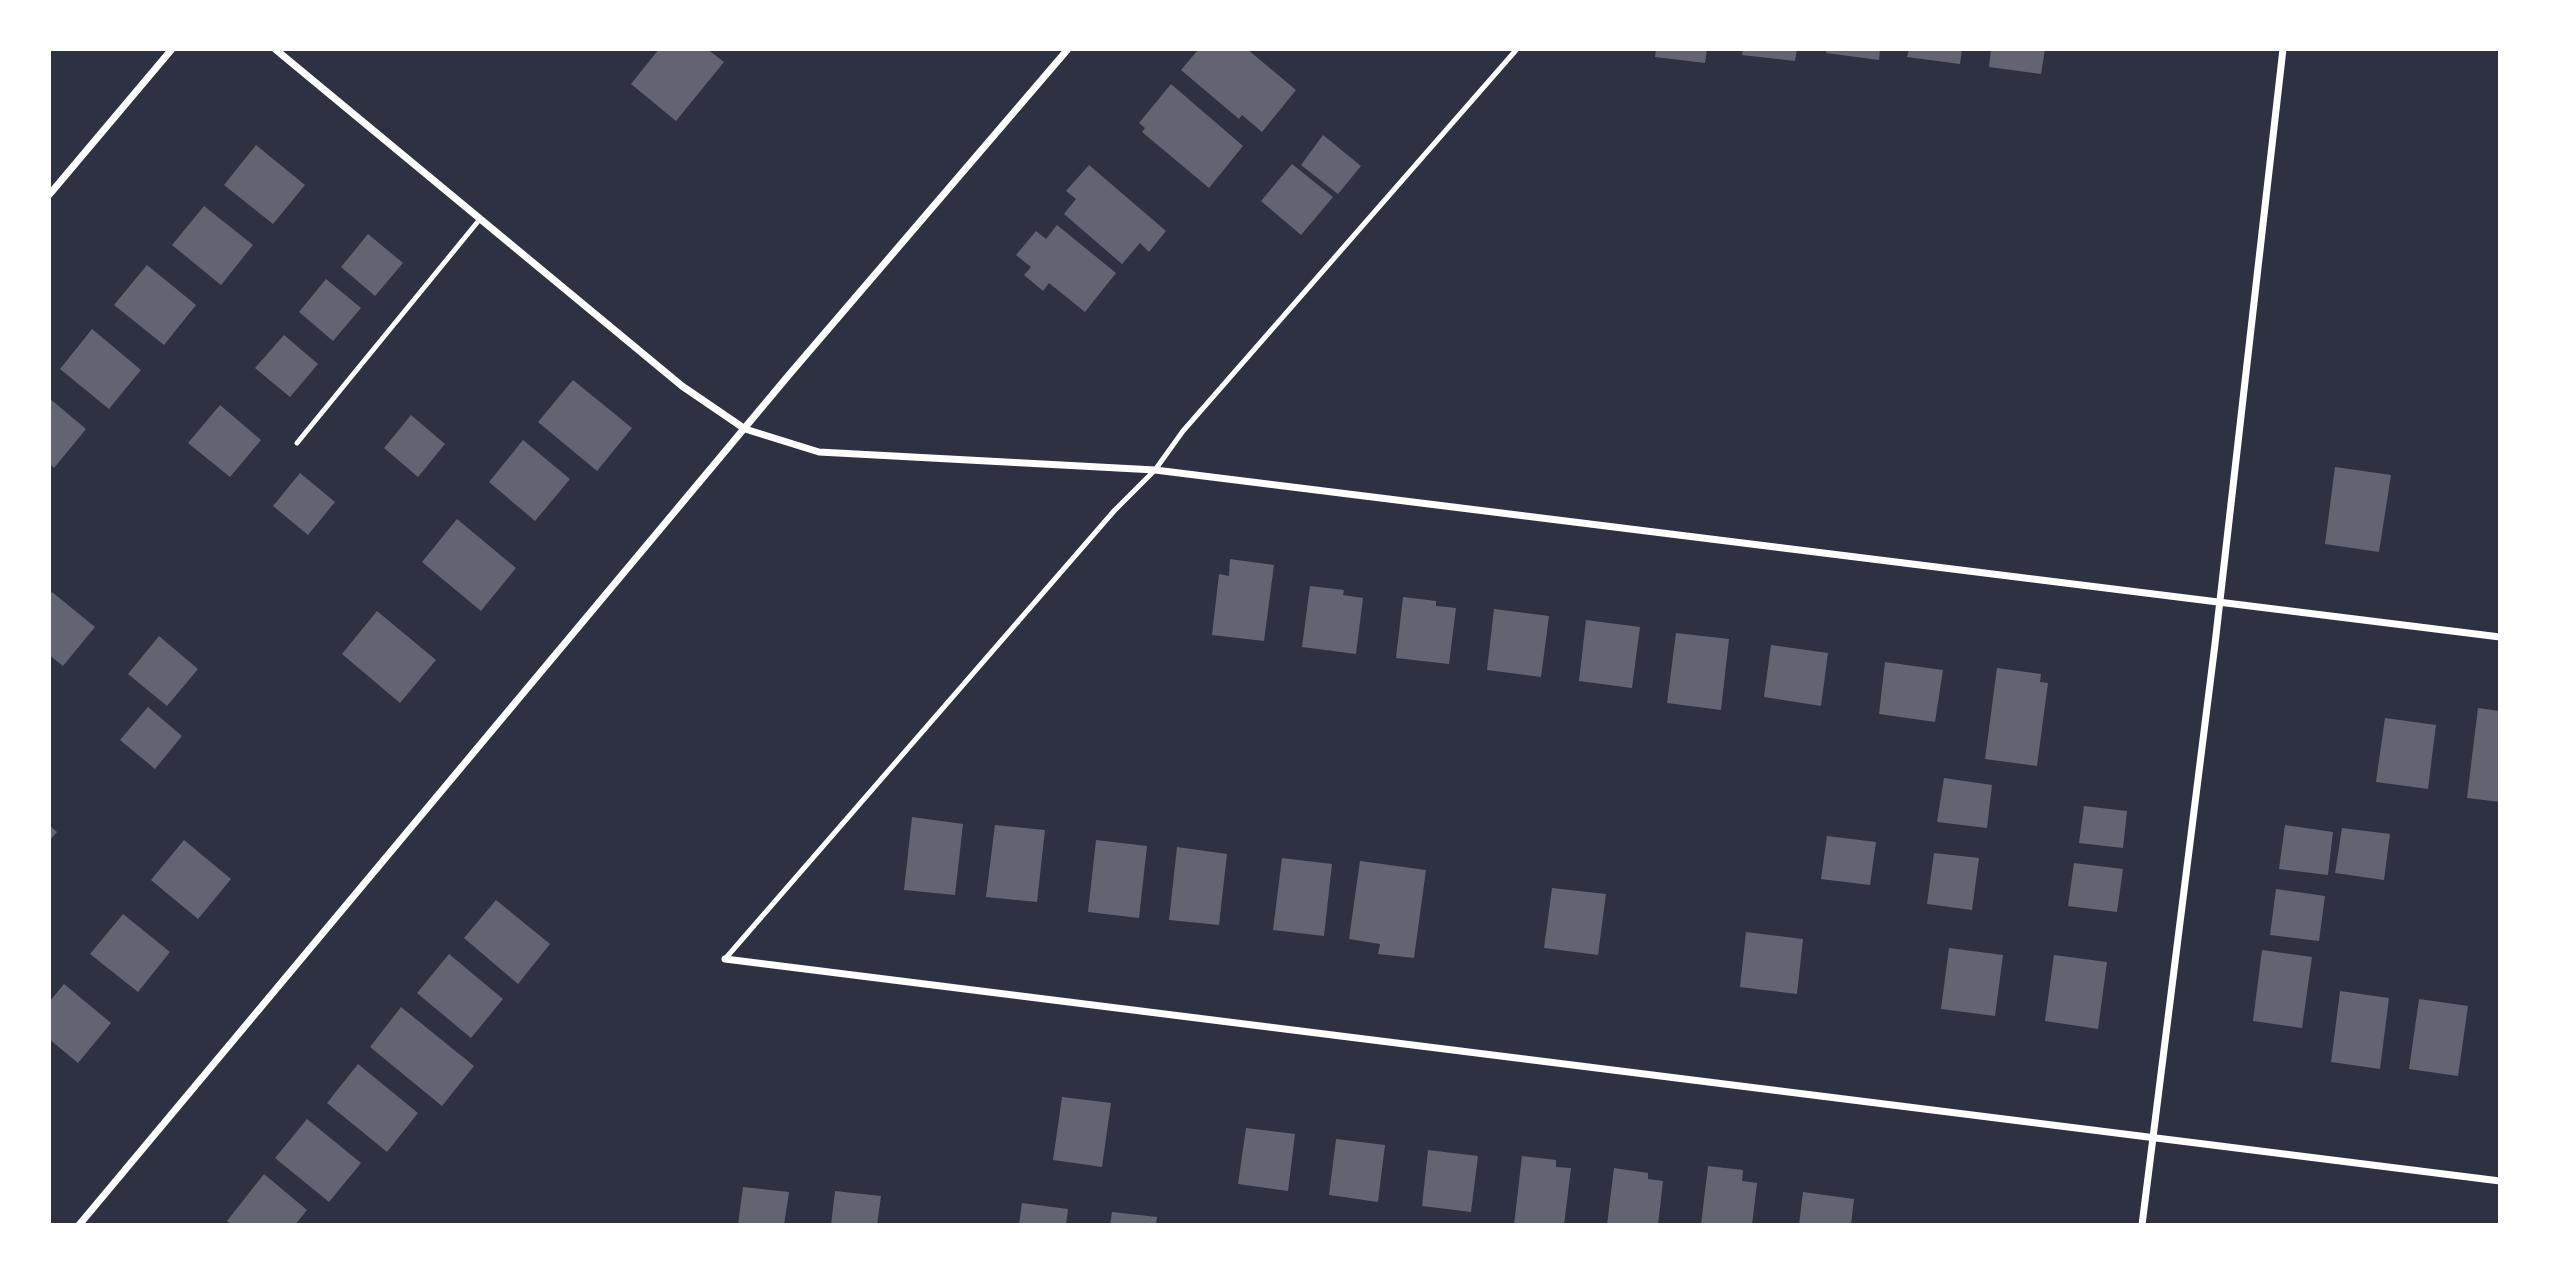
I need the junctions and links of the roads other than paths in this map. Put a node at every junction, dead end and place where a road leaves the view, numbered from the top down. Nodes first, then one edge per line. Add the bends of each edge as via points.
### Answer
1 (172, 49) edge
2 (275, 49) edge
3 (1068, 49) edge
4 (1517, 49) edge
5 (2283, 49) edge
6 (49, 195) edge
7 (480, 219) junction
8 (745, 429) junction
9 (297, 443) dead end
10 (1155, 470) junction
11 (2220, 601) junction
12 (2500, 636) edge
13 (725, 960) joint
14 (2153, 1138) junction
15 (2500, 1181) edge
16 (79, 1225) edge
17 (2142, 1225) edge

1 - 6 street
2 - 7 street
3 - 8 street
4 - 10 lane via 1183,431
5 - 11 street
7 - 8 street via 682,386
7 - 9 lane
8 - 10 street via 819,452
8 - 16 street
10 - 11 street
10 - 13 lane via 1114,511
11 - 12 street
11 - 14 street
13 - 14 street
14 - 15 street
14 - 17 street

